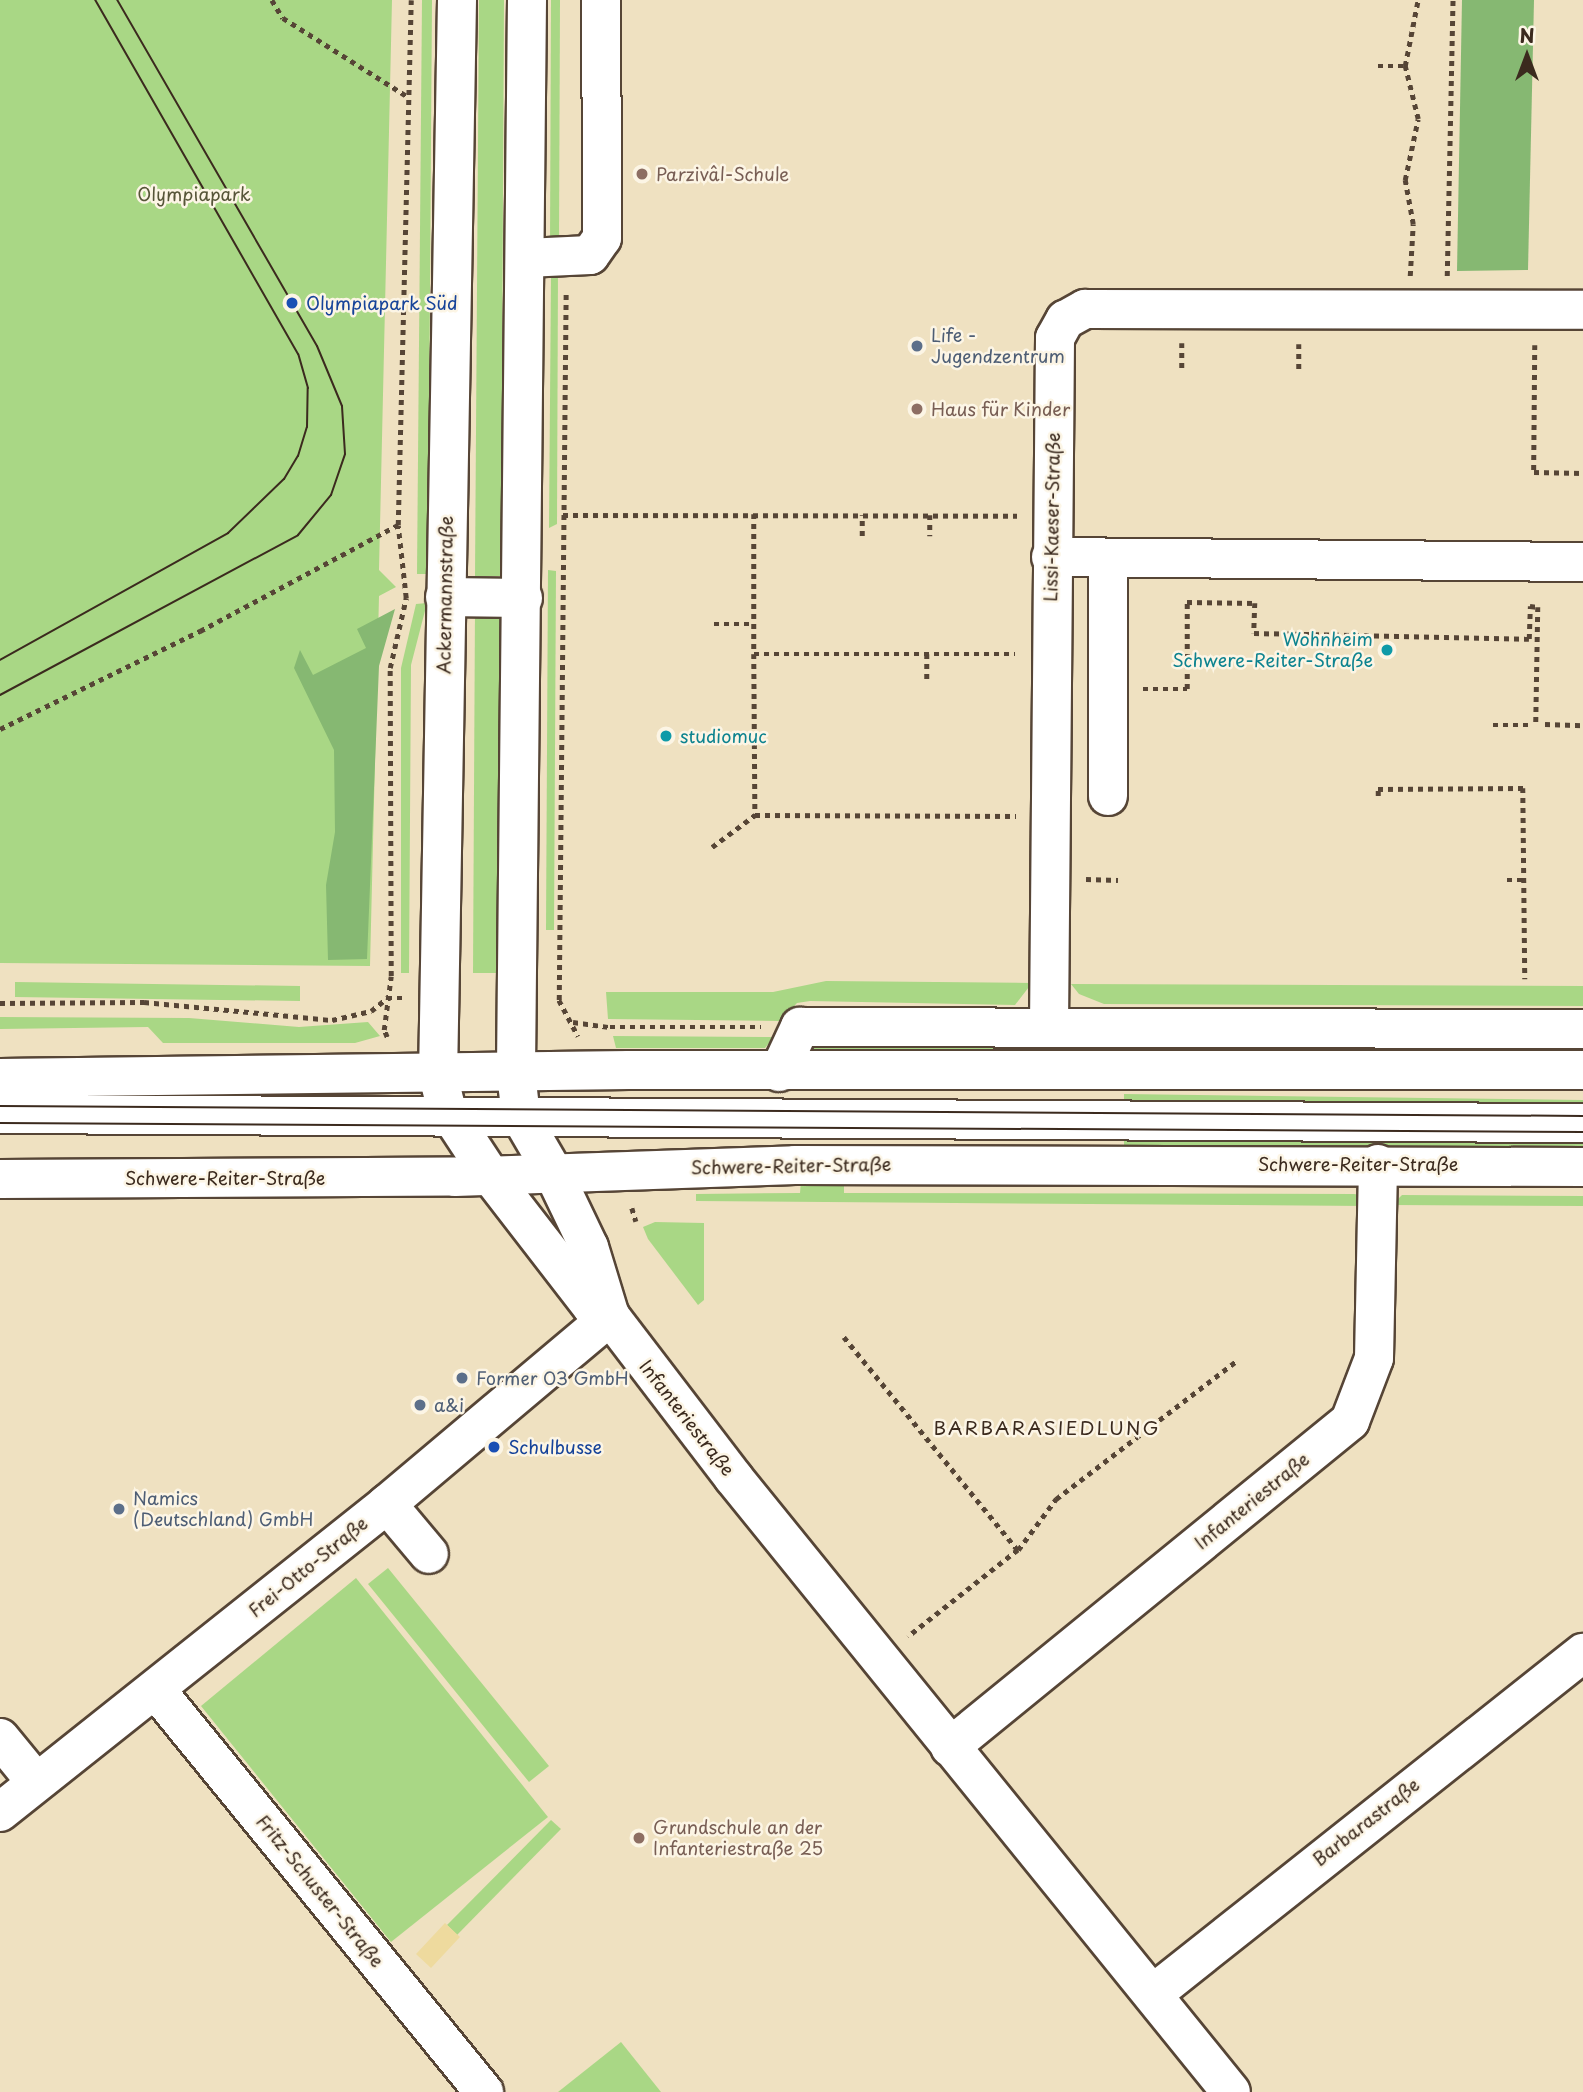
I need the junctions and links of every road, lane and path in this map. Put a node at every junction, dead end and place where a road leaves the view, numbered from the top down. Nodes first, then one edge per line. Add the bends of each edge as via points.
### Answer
1 (272, 0) edge
2 (411, 0) edge
3 (457, 0) edge
4 (527, 0) edge
5 (601, 0) edge
6 (1418, 0) edge
7 (1453, 0) edge
8 (1378, 66) dead end
9 (1405, 66) junction
10 (408, 97) junction
11 (567, 257) junction
12 (526, 258) junction
13 (1410, 280) dead end
14 (1447, 281) dead end
15 (1583, 310) edge
16 (1299, 339) dead end
17 (1182, 340) dead end
18 (1535, 347) dead end
19 (1182, 370) dead end
20 (1299, 371) dead end
21 (1583, 473) edge
22 (754, 514) junction
23 (563, 515) junction
24 (862, 515) junction
25 (930, 515) junction
26 (1019, 516) dead end
27 (398, 524) junction
28 (862, 536) dead end
29 (930, 536) dead end
30 (1051, 557) junction
31 (1108, 560) junction
32 (1583, 562) edge
33 (445, 597) junction
34 (523, 598) junction
35 (714, 624) dead end
36 (754, 624) junction
37 (754, 654) junction
38 (927, 654) junction
39 (1051, 654) junction
40 (927, 680) dead end
41 (1107, 689) junction
42 (1536, 724) dead end
43 (1545, 724) dead end
44 (1493, 725) dead end
45 (1528, 725) dead end
46 (1583, 725) edge
47 (0, 729) edge
48 (1108, 796) dead end
49 (1378, 796) dead end
50 (755, 815) junction
51 (1017, 816) dead end
52 (712, 847) dead end
53 (1082, 879) dead end
54 (1118, 880) dead end
55 (1507, 880) dead end
56 (1524, 880) junction
57 (1525, 979) dead end
58 (0, 1003) edge
59 (800, 1027) junction
60 (1049, 1027) junction
61 (1583, 1029) edge
62 (1583, 1070) edge
63 (779, 1072) junction
64 (516, 1073) junction
65 (438, 1075) junction
66 (0, 1077) edge
67 (0, 1114) edge
68 (451, 1116) junction
69 (522, 1117) junction
70 (1583, 1123) edge
71 (1378, 1164) junction
72 (1583, 1167) edge
73 (553, 1171) junction
74 (489, 1175) junction
75 (0, 1179) edge
76 (610, 1316) junction
77 (844, 1337) dead end
78 (1238, 1360) dead end
79 (387, 1504) junction
80 (1018, 1550) junction
81 (429, 1554) dead end
82 (1583, 1653) edge
83 (880, 1659) junction
84 (156, 1690) junction
85 (0, 1738) edge
86 (950, 1747) junction
87 (36, 1782) junction
88 (0, 1812) edge
89 (1153, 1994) junction
90 (484, 2092) edge
91 (1231, 2092) edge

1 - 10 path via 283,18
2 - 10 path
3 - 33 street, Ackermannstraße
4 - 12 street
5 - 11 street via 602,238 590,255
6 - 9 path
7 - 14 path
8 - 9 path
9 - 13 path via 1418,119 1405,180 1413,224
10 - 27 path
11 - 12 street
11 - 23 path
12 - 34 street
15 - 30 street, Lissi-Kaeser-Straße via 1085,309 1065,320 1055,338
16 - 20 path
17 - 19 path
18 - 21 path via 1534,472
22 - 23 path
22 - 24 path
22 - 36 path
23 - 59 path via 559,1000 573,1022 610,1027
24 - 25 path
24 - 28 path
25 - 26 path
25 - 29 path
27 - 47 path via 200,631
27 - 58 path via 406,598 390,667 387,998 371,1011 332,1020 144,1002
30 - 31 street
30 - 39 street, Lissi-Kaeser-Straße
31 - 32 street
31 - 41 street
33 - 34 street
33 - 65 street, Ackermannstraße
34 - 64 street
35 - 36 path
36 - 37 path
37 - 38 path
37 - 50 path
38 - 39 path
38 - 40 path
39 - 60 street, Lissi-Kaeser-Straße
41 - 42 path via 1187,689 1187,602 1255,603 1254,634 1529,639 1530,606 1538,607
41 - 48 street
43 - 46 path
44 - 45 path
49 - 56 path via 1378,789 1524,788
50 - 51 path
50 - 52 path
53 - 54 path
55 - 56 path
56 - 57 path
59 - 60 street
59 - 63 street
60 - 61 street
62 - 63 street
63 - 64 street
64 - 65 street
64 - 69 street
65 - 66 street
65 - 68 street, Ackermannstraße
67 - 68 street
68 - 69 street
68 - 74 street, Ackermannstraße
69 - 70 street
69 - 73 street
71 - 72 street, Schwere-Reiter-Straße
71 - 73 street, Schwere-Reiter-Straße via 795,1165
71 - 86 street, Infanteriestraße via 1374,1358 1350,1421
73 - 74 street, Schwere-Reiter-Straße
73 - 76 street, Infanteriestraße via 589,1247
74 - 75 street, Schwere-Reiter-Straße
74 - 76 street, Infanteriestraße via 592,1307
76 - 79 street, Frei-Otto-Straße
76 - 83 street, Infanteriestraße
77 - 80 path
78 - 80 path via 1056,1499
79 - 81 street
79 - 84 street, Frei-Otto-Straße
80 - 83 path
82 - 89 street, Barbarastraße
83 - 86 street, Infanteriestraße
84 - 87 street, Frei-Otto-Straße
84 - 90 street, Fritz-Schuster-Straße
85 - 87 street
86 - 89 street, Infanteriestraße
87 - 88 street, Frei-Otto-Straße
89 - 91 street, Infanteriestraße

